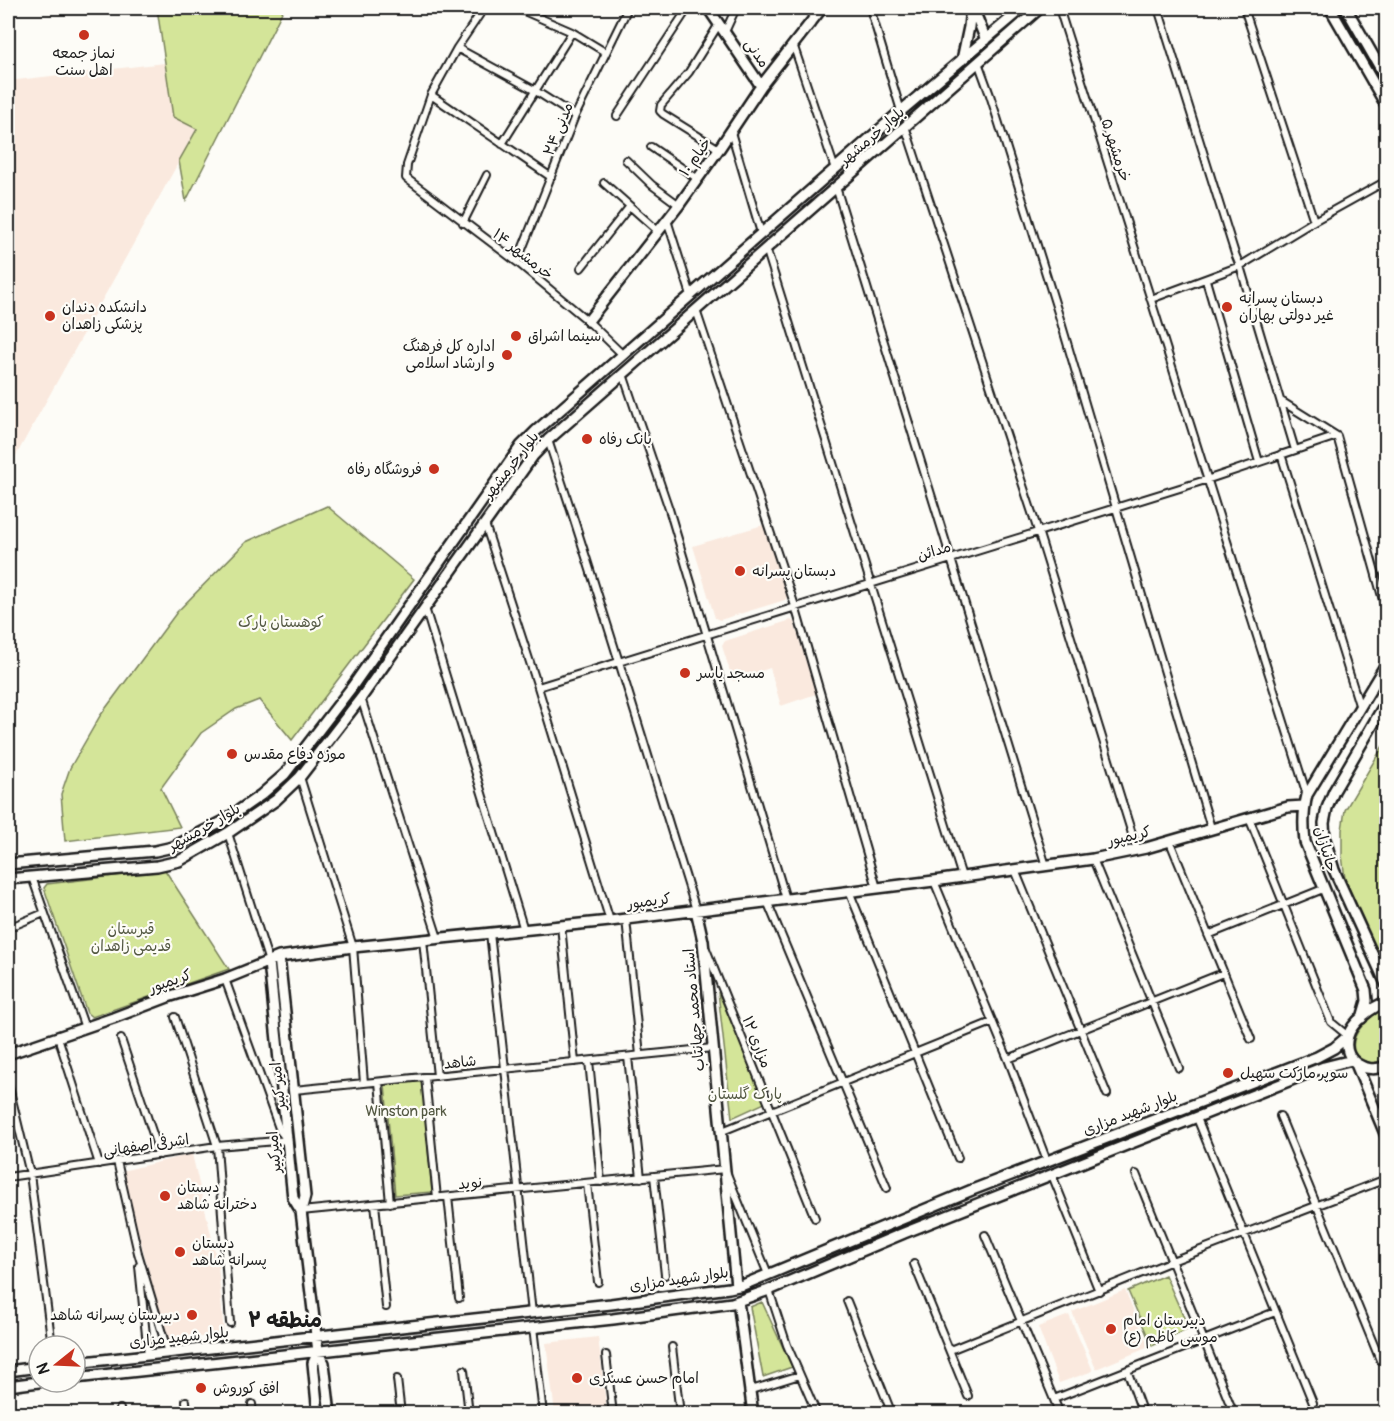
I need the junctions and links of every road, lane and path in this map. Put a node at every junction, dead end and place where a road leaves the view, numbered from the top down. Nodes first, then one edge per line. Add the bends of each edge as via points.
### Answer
1 (484, 8) edge
2 (517, 8) edge
3 (628, 8) edge
4 (688, 8) edge
5 (708, 8) edge
6 (736, 8) edge
7 (822, 8) edge
8 (870, 8) edge
9 (972, 8) edge
10 (1023, 8) edge
11 (1040, 8) edge
12 (1059, 8) edge
13 (1158, 8) edge
14 (1244, 8) edge
15 (1330, 8) edge
16 (1346, 8) edge
17 (722, 28) junction
18 (573, 32) junction
19 (986, 40) junction
20 (793, 44) junction
21 (457, 48) junction
22 (605, 52) junction
23 (962, 60) junction
24 (978, 62) junction
25 (1386, 78) edge
26 (761, 86) junction
27 (534, 90) junction
28 (431, 95) junction
29 (1386, 105) edge
30 (901, 111) junction
31 (575, 116) junction
32 (617, 116) dead end
33 (906, 126) junction
34 (730, 131) junction
35 (502, 144) junction
36 (651, 147) dead end
37 (719, 149) junction
38 (626, 160) dead end
39 (835, 170) junction
40 (487, 175) dead end
41 (551, 177) junction
42 (698, 179) junction
43 (1386, 181) edge
44 (604, 183) dead end
45 (836, 187) junction
46 (800, 199) junction
47 (630, 206) junction
48 (679, 206) junction
49 (807, 213) junction
50 (667, 220) junction
51 (1314, 221) junction
52 (463, 223) junction
53 (659, 232) junction
54 (761, 233) junction
55 (766, 249) junction
56 (517, 262) junction
57 (1240, 266) junction
58 (581, 268) dead end
59 (1206, 280) junction
60 (691, 295) junction
61 (1151, 299) junction
62 (696, 310) junction
63 (588, 321) junction
64 (623, 355) junction
65 (623, 374) junction
66 (1281, 401) junction
67 (1337, 436) junction
68 (548, 440) junction
69 (1295, 450) junction
70 (1281, 454) junction
71 (1259, 462) junction
72 (1207, 479) junction
73 (1116, 507) junction
74 (485, 524) junction
75 (1038, 531) junction
76 (951, 559) junction
77 (870, 584) junction
78 (795, 606) junction
79 (425, 608) junction
80 (1386, 610) edge
81 (705, 634) junction
82 (379, 649) junction
83 (390, 657) junction
84 (618, 662) junction
85 (1386, 664) edge
86 (538, 687) junction
87 (361, 698) junction
88 (1386, 702) edge
89 (1360, 708) junction
90 (300, 777) junction
91 (1306, 795) junction
92 (1304, 806) junction
93 (1250, 818) junction
94 (1211, 828) junction
95 (228, 833) junction
96 (1170, 842) junction
97 (1137, 850) junction
98 (76, 858) junction
99 (1093, 859) junction
100 (8, 864) edge
101 (1046, 866) junction
102 (1015, 870) junction
103 (77, 873) junction
104 (32, 877) junction
105 (962, 877) junction
106 (8, 879) edge
107 (933, 881) junction
108 (877, 888) junction
109 (1323, 889) junction
110 (849, 891) junction
111 (786, 899) junction
112 (767, 902) junction
113 (1284, 904) junction
114 (696, 910) junction
115 (44, 913) junction
116 (626, 919) junction
117 (610, 921) junction
118 (561, 926) junction
119 (8, 928) edge
120 (524, 930) junction
121 (490, 933) junction
122 (1208, 935) junction
123 (438, 938) junction
124 (423, 940) junction
125 (703, 941) junction
126 (352, 947) junction
127 (279, 957) junction
128 (269, 962) junction
129 (1223, 973) junction
130 (225, 979) junction
131 (1386, 984) edge
132 (1151, 1001) junction
133 (1386, 1002) edge
134 (175, 1017) dead end
135 (1362, 1018) junction
136 (993, 1022) junction
137 (85, 1028) junction
138 (1081, 1030) junction
139 (1348, 1036) junction
140 (58, 1037) junction
141 (120, 1039) dead end
142 (1251, 1039) dead end
143 (713, 1048) junction
144 (8, 1054) edge
145 (915, 1054) junction
146 (640, 1055) junction
147 (628, 1057) junction
148 (1008, 1059) junction
149 (589, 1061) junction
150 (1353, 1061) junction
151 (575, 1062) junction
152 (1386, 1066) edge
153 (1179, 1068) dead end
154 (504, 1069) junction
155 (437, 1076) junction
156 (425, 1077) junction
157 (379, 1082) junction
158 (8, 1083) edge
159 (364, 1083) junction
160 (843, 1083) junction
161 (294, 1090) junction
162 (1107, 1094) dead end
163 (772, 1111) junction
164 (1280, 1116) dead end
165 (1197, 1118) junction
166 (720, 1132) junction
167 (1386, 1136) edge
168 (288, 1140) junction
169 (217, 1146) junction
170 (160, 1155) junction
171 (958, 1158) dead end
172 (117, 1161) junction
173 (1047, 1161) junction
174 (99, 1164) junction
175 (725, 1169) junction
176 (30, 1174) junction
177 (1136, 1174) dead end
178 (1052, 1175) junction
179 (654, 1176) junction
180 (8, 1177) edge
181 (641, 1178) junction
182 (1386, 1179) edge
183 (601, 1182) junction
184 (587, 1183) junction
185 (887, 1188) dead end
186 (518, 1190) junction
187 (448, 1197) junction
188 (437, 1198) junction
189 (390, 1203) junction
190 (375, 1204) junction
191 (1317, 1206) junction
192 (301, 1212) junction
193 (815, 1218) dead end
194 (1245, 1233) junction
195 (985, 1235) dead end
196 (138, 1253) junction
197 (1172, 1261) junction
198 (914, 1264) dead end
199 (768, 1274) junction
200 (664, 1275) dead end
201 (598, 1282) dead end
202 (736, 1286) junction
203 (769, 1290) junction
204 (1099, 1291) junction
205 (459, 1298) dead end
206 (738, 1301) junction
207 (847, 1302) dead end
208 (611, 1304) junction
209 (386, 1307) dead end
210 (1275, 1312) junction
211 (532, 1313) junction
212 (613, 1319) junction
213 (1022, 1322) junction
214 (230, 1323) dead end
215 (533, 1328) junction
216 (51, 1334) edge
217 (316, 1337) junction
218 (1204, 1340) junction
219 (672, 1347) dead end
220 (950, 1350) junction
221 (318, 1352) junction
222 (168, 1353) junction
223 (606, 1354) dead end
224 (148, 1355) junction
225 (1380, 1360) dead end
226 (87, 1362) edge
227 (27, 1369) edge
228 (464, 1370) dead end
229 (1126, 1370) junction
230 (8, 1371) edge
231 (800, 1375) junction
232 (87, 1377) edge
233 (397, 1379) dead end
234 (27, 1384) edge
235 (8, 1386) edge
236 (751, 1390) junction
237 (968, 1396) dead end
238 (1054, 1399) junction
239 (186, 1401) dead end
240 (1313, 1403) dead end
241 (252, 1404) dead end
242 (187, 1413) edge
243 (253, 1413) edge
244 (318, 1413) edge
245 (330, 1413) edge
246 (401, 1413) edge
247 (469, 1413) edge
248 (543, 1413) edge
249 (613, 1413) edge
250 (680, 1413) edge
251 (753, 1413) edge
252 (817, 1413) edge
253 (892, 1413) edge
254 (1060, 1413) edge
255 (1143, 1413) edge
256 (1234, 1413) edge

1 - 21 street
2 - 18 street
3 - 22 street, مدنی ۲۴
4 - 32 street
5 - 17 main road, مدنی
6 - 17 street
7 - 20 main road, خیام ۱۰
8 - 30 street
9 - 19 main road
9 - 23 main road
10 - 19 main road, بلوار خرمشهر
11 - 24 main road, بلوار خرمشهر
12 - 61 street, خرمشهر ۵
13 - 57 street
14 - 51 street
15 - 29 main road
16 - 25 main road
17 - 26 main road, مدنی
17 - 37 street via 660,111
18 - 22 street
18 - 27 street
19 - 23 main road, بلوار خرمشهر
20 - 26 main road, خیام ۱۰
20 - 39 street
21 - 27 street
21 - 28 street
22 - 31 street, مدنی ۲۴
23 - 30 main road, بلوار خرمشهر
24 - 33 main road, بلوار خرمشهر
24 - 73 street
26 - 34 main road, خیام ۱۰
27 - 31 street
27 - 35 street
28 - 35 street
28 - 52 street, خرمشهر ۱۴ via 405,175 408,182
30 - 39 main road, بلوار خرمشهر
31 - 41 street, مدنی ۲۴
33 - 45 main road, بلوار خرمشهر
33 - 75 street
34 - 37 main road, خیام ۱۰
34 - 54 street
35 - 41 street
36 - 42 street
37 - 42 main road, خیام ۱۰
38 - 48 street
39 - 46 main road, بلوار خرمشهر
40 - 52 street
41 - 56 street, مدنی ۲۴
42 - 48 main road, خیام ۱۰
43 - 51 street
44 - 47 street
45 - 49 main road, بلوار خرمشهر
45 - 76 street
46 - 49 main road
46 - 54 main road, بلوار خرمشهر
47 - 53 street
47 - 58 street
48 - 50 main road, خیام ۱۰
49 - 55 main road, بلوار خرمشهر
50 - 53 main road, خیام ۱۰
50 - 60 street
51 - 57 street
52 - 56 street, خرمشهر ۱۴
53 - 63 main road, خیام ۱۰
54 - 60 main road, بلوار خرمشهر
55 - 62 main road, بلوار خرمشهر
55 - 77 street
56 - 63 street, خرمشهر ۱۴
57 - 59 street
57 - 66 street
59 - 61 street
59 - 71 street
60 - 64 main road, بلوار خرمشهر
61 - 72 street, خرمشهر ۵
62 - 65 main road, بلوار خرمشهر
62 - 78 street
63 - 64 street, خرمشهر ۱۴
64 - 82 main road, بلوار خرمشهر via 521,446
65 - 68 main road, بلوار خرمشهر
65 - 81 street via 669,509
66 - 67 street
66 - 69 street
67 - 69 street, مدائن
67 - 80 street
68 - 74 main road, بلوار خرمشهر
68 - 84 street
69 - 70 street, مدائن
70 - 71 street, مدائن
70 - 89 street
71 - 72 street, مدائن
72 - 73 street, مدائن
72 - 91 street, خرمشهر ۵
73 - 75 street, مدائن
73 - 94 street
74 - 79 main road, بلوار خرمشهر
74 - 86 street
75 - 76 street, مدائن
75 - 97 street
76 - 77 street, مدائن
76 - 101 street
77 - 78 street, مدائن
77 - 105 street
78 - 81 street, مدائن
78 - 108 street
79 - 83 main road, بلوار خرمشهر
79 - 120 street
81 - 84 street, مدائن
81 - 111 street
82 - 83 main road
82 - 98 main road, بلوار خرمشهر via 285,774 252,801 173,847
83 - 87 main road, بلوار خرمشهر
84 - 86 street, مدائن
84 - 114 street
85 - 89 main road, جانبازان
86 - 117 street
87 - 90 main road, بلوار خرمشهر
87 - 123 street
88 - 131 main road, جانبازان via 1334,791 1324,823 1334,870
89 - 91 main road, جانبازان
90 - 95 main road, بلوار خرمشهر via 276,800
90 - 126 street
91 - 92 main road, جانبازان
92 - 93 main road, کریمپور
92 - 109 main road, جانبازان via 1305,842
93 - 94 main road, کریمپور
93 - 113 street
94 - 96 main road, کریمپور
95 - 103 main road, بلوار خرمشهر via 179,861
95 - 128 street
96 - 97 main road, کریمپور
96 - 122 street
97 - 99 main road, کریمپور
98 - 100 main road, بلوار خرمشهر
98 - 103 main road
99 - 101 main road, کریمپور
99 - 132 street
101 - 102 main road, کریمپور
102 - 105 main road, کریمپور
102 - 138 street
103 - 104 main road, بلوار خرمشهر
104 - 106 main road, بلوار خرمشهر
104 - 115 street
105 - 107 main road, کریمپور
107 - 108 main road, کریمپور
107 - 136 street
108 - 110 main road, کریمپور
109 - 113 street
109 - 135 main road, جانبازان via 1366,990
110 - 111 main road, کریمپور
110 - 145 street
111 - 112 main road, کریمپور
112 - 114 main road, کریمپور
112 - 160 street
113 - 122 street
113 - 139 street via 1331,1022
114 - 116 main road, کریمپور
114 - 125 main road, استاد محمد جهانتاب
115 - 119 street
115 - 137 street
116 - 117 main road, کریمپور
116 - 146 street
117 - 118 main road, کریمپور
118 - 120 main road, کریمپور
118 - 151 street
120 - 121 main road, کریمپور
121 - 123 main road, کریمپور
121 - 154 street
122 - 129 street
123 - 124 main road, کریمپور
124 - 126 main road, کریمپور
124 - 155 street
125 - 143 main road, استاد محمد جهانتاب
125 - 163 street, مزاری ۱۲
126 - 127 main road, کریمپور
126 - 159 street
127 - 128 main road, کریمپور
127 - 161 main road, امیر کبیر
128 - 130 main road, کریمپور
128 - 168 main road, امیرکبیر
129 - 132 street
129 - 142 street
130 - 137 main road, کریمپور
130 - 168 street via 280,1131
132 - 138 street
132 - 153 street
133 - 135 main road
134 - 169 street
135 - 139 main road, بلوار شهید مزاری
136 - 145 street
136 - 148 street
137 - 140 main road, کریمپور
138 - 148 street
138 - 162 street
139 - 150 main road
139 - 173 main road, بلوار شهید مزاری via 1308,1061
140 - 144 main road, کریمپور
140 - 174 street
141 - 170 street
143 - 146 street, شاهد
143 - 166 main road, استاد محمد جهانتاب
145 - 160 street
145 - 171 street
146 - 147 street, شاهد
147 - 149 street, شاهد
147 - 181 street
148 - 173 street
149 - 151 street, شاهد
149 - 183 street
150 - 152 main road via 1368,1070
150 - 165 main road, بلوار شهید مزاری via 1324,1067
150 - 167 main road
151 - 154 street, شاهد
154 - 155 street, شاهد
154 - 186 street
155 - 156 street, شاهد
156 - 157 street, شاهد
156 - 188 street
157 - 159 street, شاهد
157 - 189 street
158 - 176 street
159 - 161 street, شاهد
160 - 163 street
160 - 185 street
161 - 192 main road, امیر کبیر via 305,1196
163 - 166 street
163 - 193 street, مزاری ۱۲
164 - 191 street
165 - 178 main road, بلوار شهید مزاری
165 - 194 street
166 - 175 main road, استاد محمد جهانتاب
168 - 169 street, اشرفی اصفهانی
168 - 192 main road, امیرکبیر via 293,1198
169 - 170 street, اشرفی اصفهانی
169 - 214 street
170 - 172 street, اشرفی اصفهانی
172 - 174 street, اشرفی اصفهانی
172 - 196 street
173 - 178 main road
173 - 199 main road, بلوار شهید مزاری
174 - 176 street, اشرفی اصفهانی
175 - 179 street, نوید
175 - 199 street
175 - 202 main road, استاد محمد جهانتاب
176 - 180 street, اشرفی اصفهانی
176 - 216 street
177 - 197 street
178 - 203 main road, بلوار شهید مزاری
178 - 204 street
179 - 181 street, نوید
179 - 200 street
181 - 183 street, نوید
182 - 191 street
183 - 184 street, نوید
184 - 186 street, نوید
184 - 201 street
186 - 187 street, نوید
186 - 211 street
187 - 188 street, نوید
187 - 205 street
188 - 189 street, نوید
189 - 190 street, نوید
190 - 192 street, نوید
190 - 209 street
191 - 194 street
191 - 225 street
192 - 217 main road, امیرکبیر
194 - 197 street
194 - 210 street
195 - 213 street
196 - 222 street
196 - 224 street
197 - 204 street
197 - 218 street
198 - 220 street
199 - 202 main road, بلوار شهید مزاری
202 - 208 main road, بلوار شهید مزاری
203 - 206 main road, بلوار شهید مزاری
203 - 231 street
204 - 213 street
206 - 212 main road, بلوار شهید مزاری
206 - 236 main road
207 - 253 street
208 - 211 main road, بلوار شهید مزاری
208 - 212 main road
210 - 218 street
210 - 240 street
211 - 217 main road, بلوار شهید مزاری
212 - 215 main road, بلوار شهید مزاری
213 - 220 street
213 - 238 street
215 - 221 main road, بلوار شهید مزاری
215 - 248 street
217 - 221 main road
217 - 222 main road, بلوار شهید مزاری
218 - 229 street
218 - 256 street
219 - 250 street
220 - 237 street
221 - 232 main road, بلوار شهید مزاری
221 - 244 main road via 313,1363
221 - 245 main road via 324,1363
222 - 224 main road, بلوار شهید مزاری
223 - 249 street
224 - 226 main road, بلوار شهید مزاری
227 - 230 main road
228 - 247 street
229 - 238 street
229 - 255 street
231 - 236 street
231 - 252 street
233 - 246 street
234 - 235 main road
236 - 251 main road
238 - 254 street
239 - 242 street
241 - 243 street

